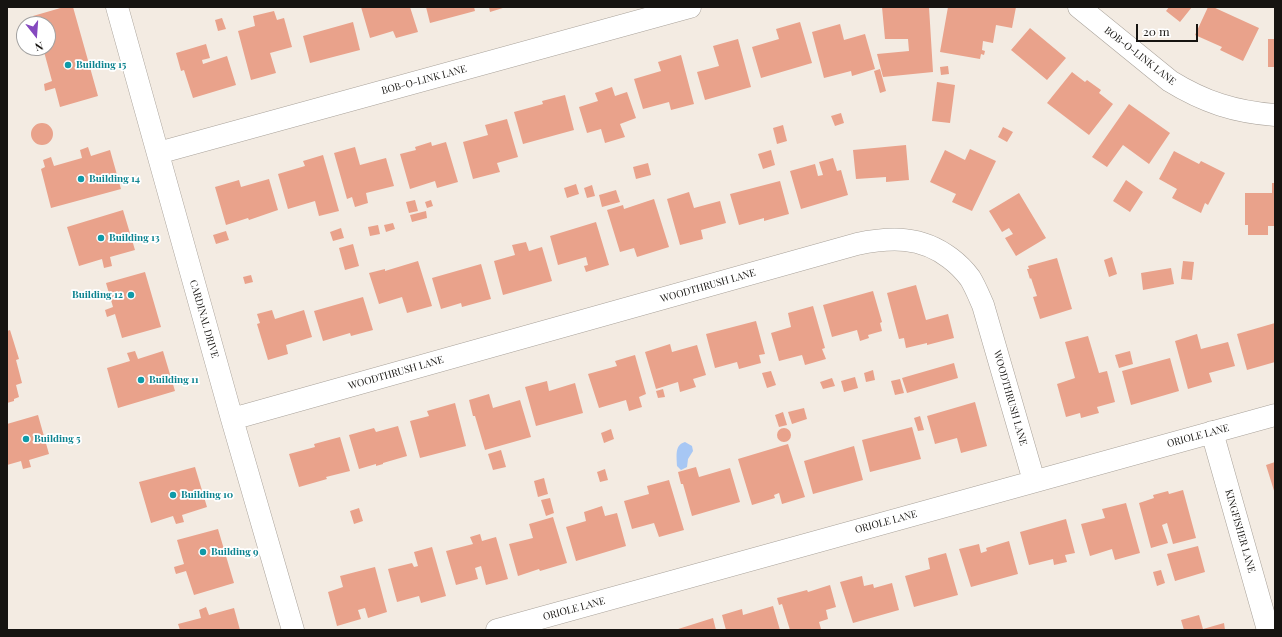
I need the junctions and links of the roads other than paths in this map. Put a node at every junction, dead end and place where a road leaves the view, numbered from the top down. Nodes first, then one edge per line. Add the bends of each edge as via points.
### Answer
1 (117, 7) edge
2 (690, 7) edge
3 (1078, 7) edge
4 (1275, 115) edge
5 (158, 153) junction
6 (1275, 415) edge
7 (232, 419) junction
8 (1212, 432) junction
9 (1034, 481) junction
10 (293, 630) edge
11 (497, 630) edge
12 (1268, 630) edge

1 - 5 street, CARDINAL DRIVE
2 - 5 street, BOB-O-LINK LANE
3 - 4 street, BOB-O-LINK LANE via 1170,81 1187,91 1228,108
5 - 7 street, CARDINAL DRIVE
6 - 8 street, ORIOLE LANE
7 - 9 street, WOODTHRUSH LANE via 857,244 901,239 921,243 947,256 962,268 974,285 983,305
7 - 10 street, CARDINAL DRIVE
8 - 9 street, ORIOLE LANE
8 - 12 street, KINGFISHER LANE
9 - 11 street, ORIOLE LANE

